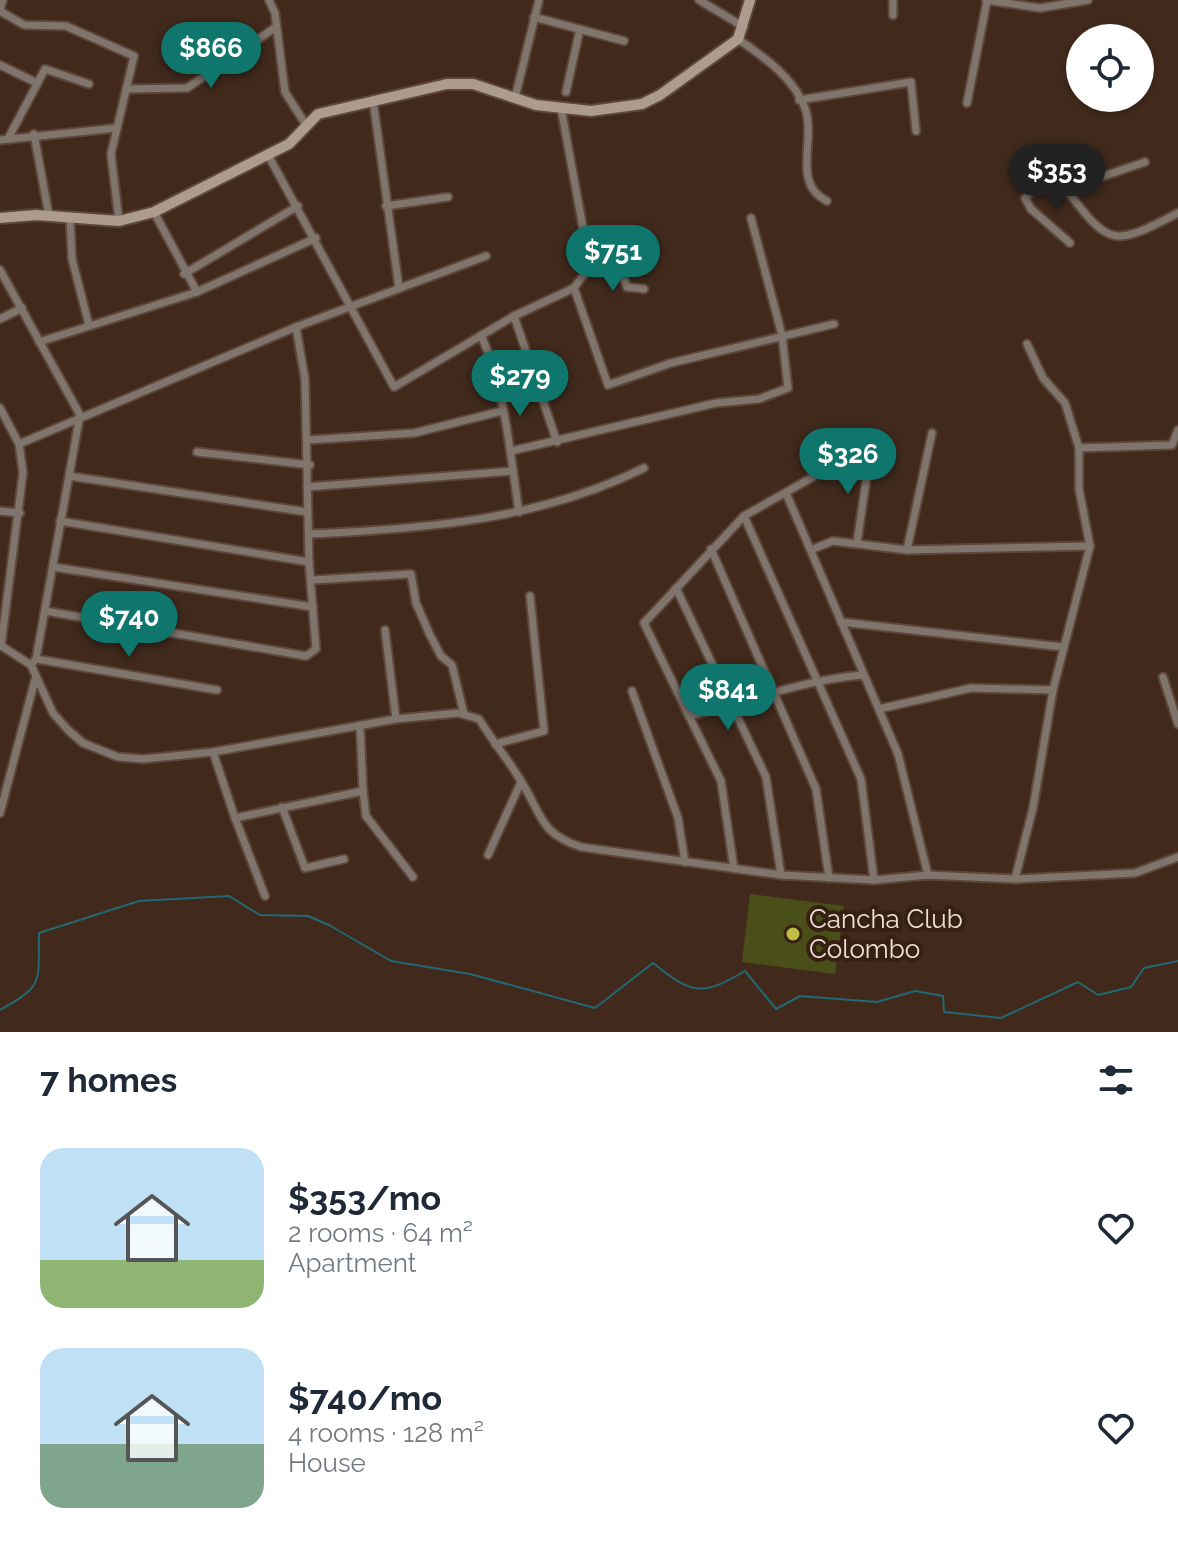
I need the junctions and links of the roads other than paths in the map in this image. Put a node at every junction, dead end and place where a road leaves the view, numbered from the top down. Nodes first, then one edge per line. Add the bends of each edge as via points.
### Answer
1 (3, 0) edge
2 (269, 0) edge
3 (539, 0) edge
4 (699, 0) edge
5 (750, 0) edge
6 (893, 0) edge
7 (986, 0) edge
8 (1088, 0) edge
9 (0, 10) edge
10 (893, 15) dead end
11 (534, 17) junction
12 (276, 27) junction
13 (744, 27) junction
14 (580, 29) junction
15 (738, 39) junction
16 (624, 41) dead end
17 (0, 65) edge
18 (37, 83) junction
19 (89, 84) dead end
20 (126, 89) junction
21 (566, 92) dead end
22 (515, 98) junction
23 (373, 100) junction
24 (799, 100) junction
25 (967, 103) dead end
26 (561, 108) junction
27 (306, 125) junction
28 (117, 128) junction
29 (916, 131) dead end
30 (34, 134) junction
31 (9, 137) junction
32 (0, 140) edge
33 (267, 153) junction
34 (1145, 162) dead end
35 (1066, 189) junction
36 (448, 197) dead end
37 (827, 201) dead end
38 (298, 206) junction
39 (386, 206) junction
40 (154, 212) junction
41 (1178, 213) edge
42 (49, 216) junction
43 (0, 218) edge
44 (70, 218) junction
45 (751, 218) dead end
46 (119, 221) junction
47 (316, 238) junction
48 (1070, 243) dead end
49 (486, 256) dead end
50 (590, 266) junction
51 (0, 270) edge
52 (184, 274) junction
53 (399, 288) junction
54 (574, 288) junction
55 (644, 289) dead end
56 (197, 292) junction
57 (352, 305) junction
58 (22, 308) junction
59 (514, 316) junction
60 (0, 319) edge
61 (834, 324) dead end
62 (89, 325) junction
63 (296, 327) junction
64 (481, 335) junction
65 (782, 335) junction
66 (39, 342) junction
67 (1027, 344) dead end
68 (0, 408) edge
69 (502, 411) junction
70 (80, 415) junction
71 (1178, 430) edge
72 (932, 433) dead end
73 (308, 440) junction
74 (557, 442) junction
75 (19, 444) junction
76 (1175, 444) edge
77 (1079, 448) junction
78 (511, 451) junction
79 (197, 452) dead end
80 (870, 454) dead end
81 (310, 465) junction
82 (644, 468) dead end
83 (513, 471) junction
84 (69, 476) junction
85 (813, 477) dead end
86 (307, 487) junction
87 (786, 493) junction
88 (0, 511) edge
89 (307, 512) junction
90 (519, 512) junction
91 (20, 513) junction
92 (744, 516) junction
93 (60, 521) junction
94 (310, 534) junction
95 (857, 543) junction
96 (1090, 546) junction
97 (711, 549) junction
98 (813, 549) junction
99 (907, 550) junction
100 (309, 562) junction
101 (53, 567) junction
102 (312, 580) junction
103 (676, 588) junction
104 (530, 596) dead end
105 (313, 607) junction
106 (45, 611) junction
107 (841, 622) junction
108 (385, 630) dead end
109 (0, 645) edge
110 (1063, 647) junction
111 (33, 662) junction
112 (862, 675) junction
113 (36, 676) junction
114 (1163, 677) dead end
115 (819, 678) junction
116 (217, 690) dead end
117 (1053, 690) junction
118 (632, 691) dead end
119 (776, 694) junction
120 (733, 706) junction
121 (879, 709) junction
122 (464, 714) junction
123 (689, 716) junction
124 (396, 719) junction
125 (1178, 724) edge
126 (360, 725) junction
127 (495, 744) junction
128 (213, 752) junction
129 (521, 782) junction
130 (363, 791) junction
131 (282, 807) junction
132 (0, 813) edge
133 (235, 818) junction
134 (488, 855) dead end
135 (1178, 857) edge
136 (344, 859) dead end
137 (685, 862) junction
138 (734, 869) junction
139 (781, 875) junction
140 (928, 875) junction
141 (413, 877) dead end
142 (829, 878) junction
143 (1015, 879) junction
144 (874, 880) junction
145 (265, 896) dead end

1 - 9 street
2 - 12 street
3 - 11 street
4 - 13 street
5 - 13 street
6 - 10 street
7 - 8 street via 1040,8
7 - 25 street
9 - 20 street via 24,25 66,26 134,56
11 - 14 street
11 - 22 street
12 - 20 street via 187,88
12 - 27 street via 285,92
13 - 15 street
14 - 16 street
14 - 21 street
15 - 24 street via 785,76
15 - 26 street via 642,104 591,111
17 - 18 street
18 - 19 street via 45,69
18 - 31 street
20 - 28 street
22 - 23 street via 460,83
22 - 26 street
23 - 27 street via 318,114
23 - 39 street
24 - 29 street via 911,82
24 - 37 street via 808,136 807,178 815,195
26 - 50 street
27 - 33 street via 289,144
28 - 30 street
28 - 46 street via 111,176
30 - 31 street
30 - 42 street
31 - 32 street
33 - 38 street
33 - 40 street
34 - 35 street
35 - 41 street via 1097,228 1113,238 1130,236
35 - 48 street via 1035,189 1025,198
36 - 39 street
38 - 47 street
38 - 52 street
39 - 53 street
40 - 46 street
40 - 52 street
42 - 43 street
42 - 44 street
44 - 46 street
44 - 62 street via 72,259
45 - 65 street
47 - 56 street
47 - 57 street
49 - 53 street
50 - 54 street
50 - 55 street via 621,271 627,287
51 - 58 street
52 - 56 street
53 - 57 street
54 - 59 street
54 - 65 street via 608,385
56 - 62 street
57 - 63 street
57 - 64 street via 394,387
58 - 60 street
58 - 66 street
59 - 64 street
59 - 74 street
61 - 65 street
62 - 66 street
63 - 70 street
63 - 73 street
64 - 69 street
65 - 74 street via 788,388 759,399 716,403
66 - 70 street
67 - 77 street via 1043,378 1065,403
68 - 75 street
69 - 73 street via 414,433
69 - 78 street
70 - 75 street
70 - 84 street
71 - 76 street
72 - 99 street
73 - 81 street
74 - 78 street
75 - 91 street
76 - 77 street
77 - 96 street via 1079,489
78 - 83 street
79 - 81 street
80 - 95 street
81 - 86 street
82 - 90 street via 575,499
83 - 86 street
83 - 90 street
84 - 89 street
84 - 93 street
85 - 87 street
86 - 89 street
87 - 92 street
87 - 98 street
88 - 91 street
89 - 94 street
90 - 94 street via 423,529
91 - 109 street
92 - 97 street
92 - 115 street
93 - 100 street
93 - 101 street
94 - 100 street
95 - 98 street via 833,541
95 - 99 street
96 - 99 street
96 - 110 street
97 - 103 street
97 - 119 street
98 - 107 street
100 - 102 street
101 - 105 street
101 - 106 street
102 - 105 street
102 - 122 street via 411,574 430,635 452,665
103 - 120 street
103 - 123 street via 644,623
104 - 127 street via 544,731
105 - 106 street via 316,649 306,656
106 - 111 street
107 - 110 street
107 - 112 street
108 - 124 street
109 - 111 street
110 - 117 street
111 - 113 street
111 - 116 street
112 - 115 street
112 - 121 street
113 - 128 street via 53,713 99,751 143,759
113 - 132 street
114 - 125 street
115 - 119 street
115 - 144 street via 861,779
117 - 121 street via 971,688
117 - 143 street
118 - 137 street via 678,818
119 - 120 street
119 - 142 street via 816,789
120 - 123 street
120 - 139 street via 766,777
121 - 140 street via 898,754
122 - 124 street
122 - 127 street via 479,719
123 - 138 street via 721,781
124 - 126 street
126 - 128 street
126 - 130 street
127 - 129 street
128 - 133 street
129 - 134 street
129 - 137 street via 538,817 562,841
130 - 131 street
130 - 141 street via 366,816
131 - 133 street
131 - 136 street via 305,868
133 - 145 street
135 - 143 street via 1135,873
137 - 138 street
138 - 139 street
139 - 142 street
140 - 143 street
140 - 144 street
142 - 144 street

